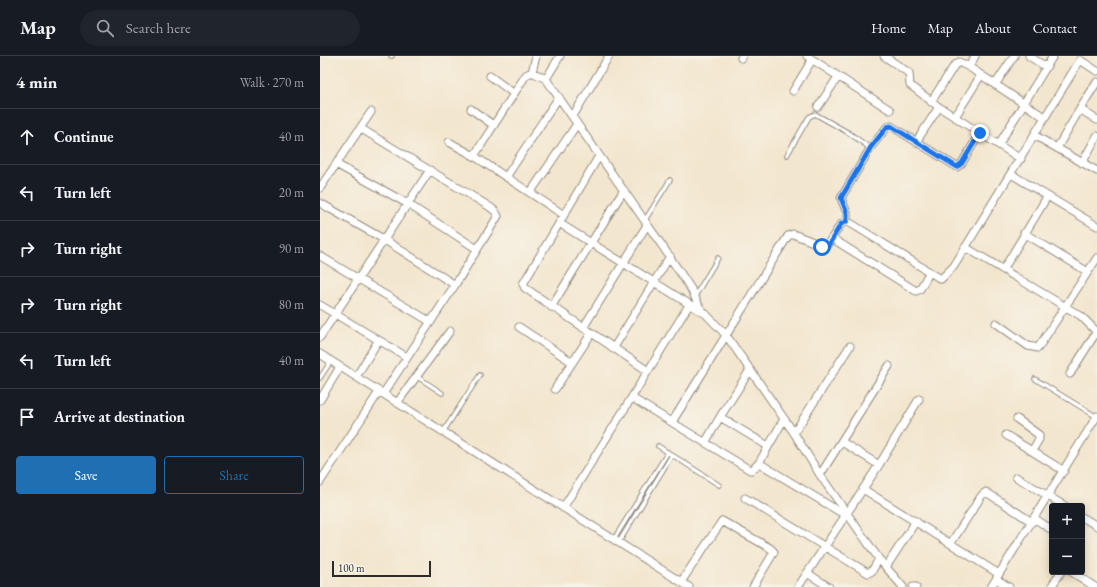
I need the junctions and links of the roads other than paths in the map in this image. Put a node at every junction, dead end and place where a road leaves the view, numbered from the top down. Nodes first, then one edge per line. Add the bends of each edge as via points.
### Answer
1 (536, 56) edge
2 (560, 56) edge
3 (609, 56) edge
4 (884, 56) edge
5 (976, 56) edge
6 (1014, 56) edge
7 (1029, 56) edge
8 (1053, 56) edge
9 (810, 58) edge
10 (1081, 58) edge
11 (1046, 66) junction
12 (969, 67) junction
13 (1097, 71) edge
14 (532, 72) junction
15 (981, 75) junction
16 (490, 76) dead end
17 (838, 77) junction
18 (546, 79) junction
19 (1097, 82) edge
20 (996, 84) junction
21 (793, 90) dead end
22 (513, 93) junction
23 (559, 97) junction
24 (931, 102) junction
25 (1024, 104) junction
26 (818, 107) dead end
27 (939, 108) junction
28 (1080, 109) junction
29 (471, 110) dead end
30 (890, 110) dead end
31 (371, 112) dead end
32 (573, 116) junction
33 (1044, 116) junction
34 (955, 117) junction
35 (1097, 120) edge
36 (577, 124) junction
37 (493, 125) junction
38 (360, 128) junction
39 (980, 133) junction
40 (1034, 135) junction
41 (1097, 136) edge
42 (449, 142) dead end
43 (916, 142) junction
44 (999, 144) junction
45 (870, 148) junction
46 (1057, 148) junction
47 (787, 155) dead end
48 (474, 156) junction
49 (599, 156) junction
50 (1021, 158) junction
51 (1082, 163) junction
52 (336, 164) junction
53 (430, 170) junction
54 (1097, 171) edge
55 (1011, 174) junction
56 (506, 177) junction
57 (670, 180) dead end
58 (320, 188) edge
59 (624, 190) junction
60 (530, 193) junction
61 (1048, 197) junction
62 (320, 203) edge
63 (408, 204) junction
64 (564, 215) junction
65 (847, 221) junction
66 (559, 223) junction
67 (645, 223) junction
68 (1097, 226) edge
69 (1024, 233) junction
70 (832, 239) junction
71 (385, 240) junction
72 (591, 242) junction
73 (965, 247) junction
74 (477, 249) junction
75 (320, 256) edge
76 (670, 256) junction
77 (718, 258) dead end
78 (1097, 258) edge
79 (623, 263) junction
80 (1003, 270) junction
81 (1088, 272) junction
82 (929, 273) junction
83 (360, 279) junction
84 (654, 283) junction
85 (455, 285) junction
86 (695, 296) junction
87 (689, 304) junction
88 (320, 305) edge
89 (551, 307) junction
90 (1065, 308) junction
91 (704, 313) junction
92 (335, 314) junction
93 (431, 322) junction
94 (996, 323) dead end
95 (519, 327) dead end
96 (583, 328) junction
97 (450, 331) dead end
98 (1097, 331) edge
99 (590, 334) junction
100 (726, 335) junction
101 (320, 338) edge
102 (378, 341) junction
103 (850, 346) dead end
104 (613, 349) junction
105 (320, 354) edge
106 (407, 357) junction
107 (331, 361) junction
108 (572, 362) junction
109 (889, 366) dead end
110 (340, 367) junction
111 (750, 370) junction
112 (648, 371) junction
113 (1070, 374) dead end
114 (480, 375) dead end
115 (416, 376) junction
116 (356, 377) junction
117 (320, 378) edge
118 (1035, 379) dead end
119 (555, 389) dead end
120 (381, 393) junction
121 (442, 393) dead end
122 (632, 398) junction
123 (919, 399) dead end
124 (320, 400) edge
125 (397, 403) junction
126 (720, 417) junction
127 (784, 419) junction
128 (1017, 419) dead end
129 (1096, 421) edge
130 (672, 422) junction
131 (443, 432) junction
132 (794, 433) junction
133 (1006, 435) dead end
134 (842, 442) junction
135 (705, 443) junction
136 (658, 446) dead end
137 (768, 446) junction
138 (1032, 451) junction
139 (668, 452) junction
140 (672, 455) junction
141 (758, 463) junction
142 (879, 465) junction
143 (1064, 471) junction
144 (820, 475) junction
145 (1016, 477) dead end
146 (320, 482) edge
147 (719, 485) dead end
148 (863, 489) junction
149 (1049, 496) junction
150 (745, 498) dead end
151 (1060, 503) edge
152 (563, 508) junction
153 (846, 513) junction
154 (1085, 519) edge
155 (1033, 520) junction
156 (916, 521) junction
157 (1097, 526) edge
158 (1049, 528) edge
159 (616, 541) junction
160 (950, 543) junction
161 (825, 546) junction
162 (880, 559) junction
163 (886, 567) junction
164 (807, 573) junction
165 (1059, 575) edge
166 (1077, 575) edge
167 (998, 576) junction
168 (681, 582) junction
169 (689, 587) edge
170 (753, 587) edge
171 (798, 587) edge
172 (829, 587) edge
173 (903, 587) edge
174 (913, 587) edge
175 (916, 587) edge
176 (991, 587) edge
177 (1009, 587) edge
178 (1051, 587) edge
179 (1095, 587) edge

1 - 14 street
2 - 18 street
3 - 32 street
4 - 24 street via 909,72 910,85
5 - 12 street
6 - 20 street
7 - 11 street
8 - 11 street
9 - 17 street
9 - 21 street
10 - 13 street
10 - 33 street
11 - 25 street
12 - 15 street
12 - 24 street via 956,63
14 - 18 street
14 - 22 street via 526,75
15 - 20 street
15 - 34 street
16 - 22 street
17 - 26 street
17 - 30 street
18 - 23 street
19 - 28 street
20 - 25 street
22 - 37 street
23 - 32 street
23 - 56 street
24 - 27 street
25 - 33 street
25 - 44 street
27 - 34 street
27 - 43 street
28 - 35 street
28 - 46 street
29 - 37 street
31 - 38 street
32 - 36 street
33 - 40 street
34 - 39 street
36 - 49 street
36 - 60 street
37 - 48 street
38 - 52 street
38 - 53 street
39 - 43 street via 957,167
39 - 44 street
40 - 46 street
40 - 50 street
41 - 51 street
42 - 48 street
43 - 45 street via 889,126
44 - 50 street
45 - 47 lane via 815,114 809,117
45 - 65 street via 841,198 847,213
46 - 51 street
48 - 56 street
49 - 59 street
49 - 64 street
50 - 55 street
51 - 54 street
52 - 58 street
52 - 63 street
53 - 63 street
53 - 74 street via 497,213 496,220
55 - 61 street
55 - 73 street
56 - 60 street
57 - 67 lane
59 - 67 street
59 - 72 street
60 - 64 street
61 - 68 street
61 - 69 street
62 - 71 street
63 - 71 street
63 - 74 street
64 - 66 street
65 - 70 street via 841,224
65 - 82 street
66 - 72 street
66 - 89 street via 523,284
67 - 76 street
67 - 79 street
69 - 80 street
69 - 81 street
70 - 82 street via 916,291 920,289
70 - 100 street via 828,246 822,247 793,234 788,236
71 - 83 street
71 - 85 street
72 - 79 street
72 - 89 street
73 - 80 street
73 - 82 street via 944,277 938,278
74 - 85 street
75 - 83 street
76 - 84 street
76 - 86 street
77 - 86 lane
78 - 81 street
79 - 84 street
79 - 96 street
80 - 90 street
81 - 90 street
83 - 92 street
83 - 93 street
84 - 87 street
84 - 104 street
85 - 93 street
86 - 91 street
87 - 91 street
87 - 112 street
88 - 92 street
89 - 96 street
90 - 94 street via 1036,348 1028,346
90 - 98 street
91 - 100 street
92 - 101 street
92 - 102 street
93 - 106 street
95 - 108 street
96 - 99 street
97 - 115 street
98 - 113 street
99 - 104 street
99 - 108 street
100 - 111 street
100 - 130 street
102 - 106 street
102 - 116 street
103 - 132 street
104 - 112 street
105 - 107 street
106 - 120 street
107 - 110 street
107 - 117 lane
108 - 119 street
109 - 134 street
110 - 116 street
110 - 124 street
111 - 126 street
111 - 127 street
112 - 122 street
114 - 131 lane
115 - 121 lane
115 - 125 street
116 - 120 street
118 - 129 lane
120 - 125 street
120 - 146 street
122 - 130 street
122 - 152 street
123 - 142 street
125 - 131 street
126 - 135 street
126 - 137 street
127 - 132 street
127 - 137 street
128 - 138 street via 1039,435
129 - 143 street
130 - 135 street
131 - 152 street
132 - 144 street
133 - 138 street
134 - 142 street
134 - 144 street
135 - 141 street via 750,470
136 - 139 lane
137 - 141 street
138 - 143 street
139 - 140 lane
139 - 159 lane
140 - 147 lane
140 - 159 lane
141 - 153 street
142 - 148 street
143 - 149 street
144 - 153 street
145 - 149 street
148 - 153 street
148 - 156 street
149 - 151 street
149 - 155 street
150 - 161 street
152 - 159 street
153 - 161 street
153 - 162 street
154 - 157 street
155 - 158 street
155 - 160 street via 986,492
155 - 167 street
156 - 160 street
156 - 163 street
159 - 168 street
160 - 167 street
161 - 162 street via 868,573
161 - 164 street
162 - 163 street
163 - 173 street
164 - 171 street
164 - 172 street
165 - 178 street
166 - 179 street
167 - 176 street
167 - 177 street
168 - 169 street
168 - 170 street via 722,520 774,552
174 - 175 street

